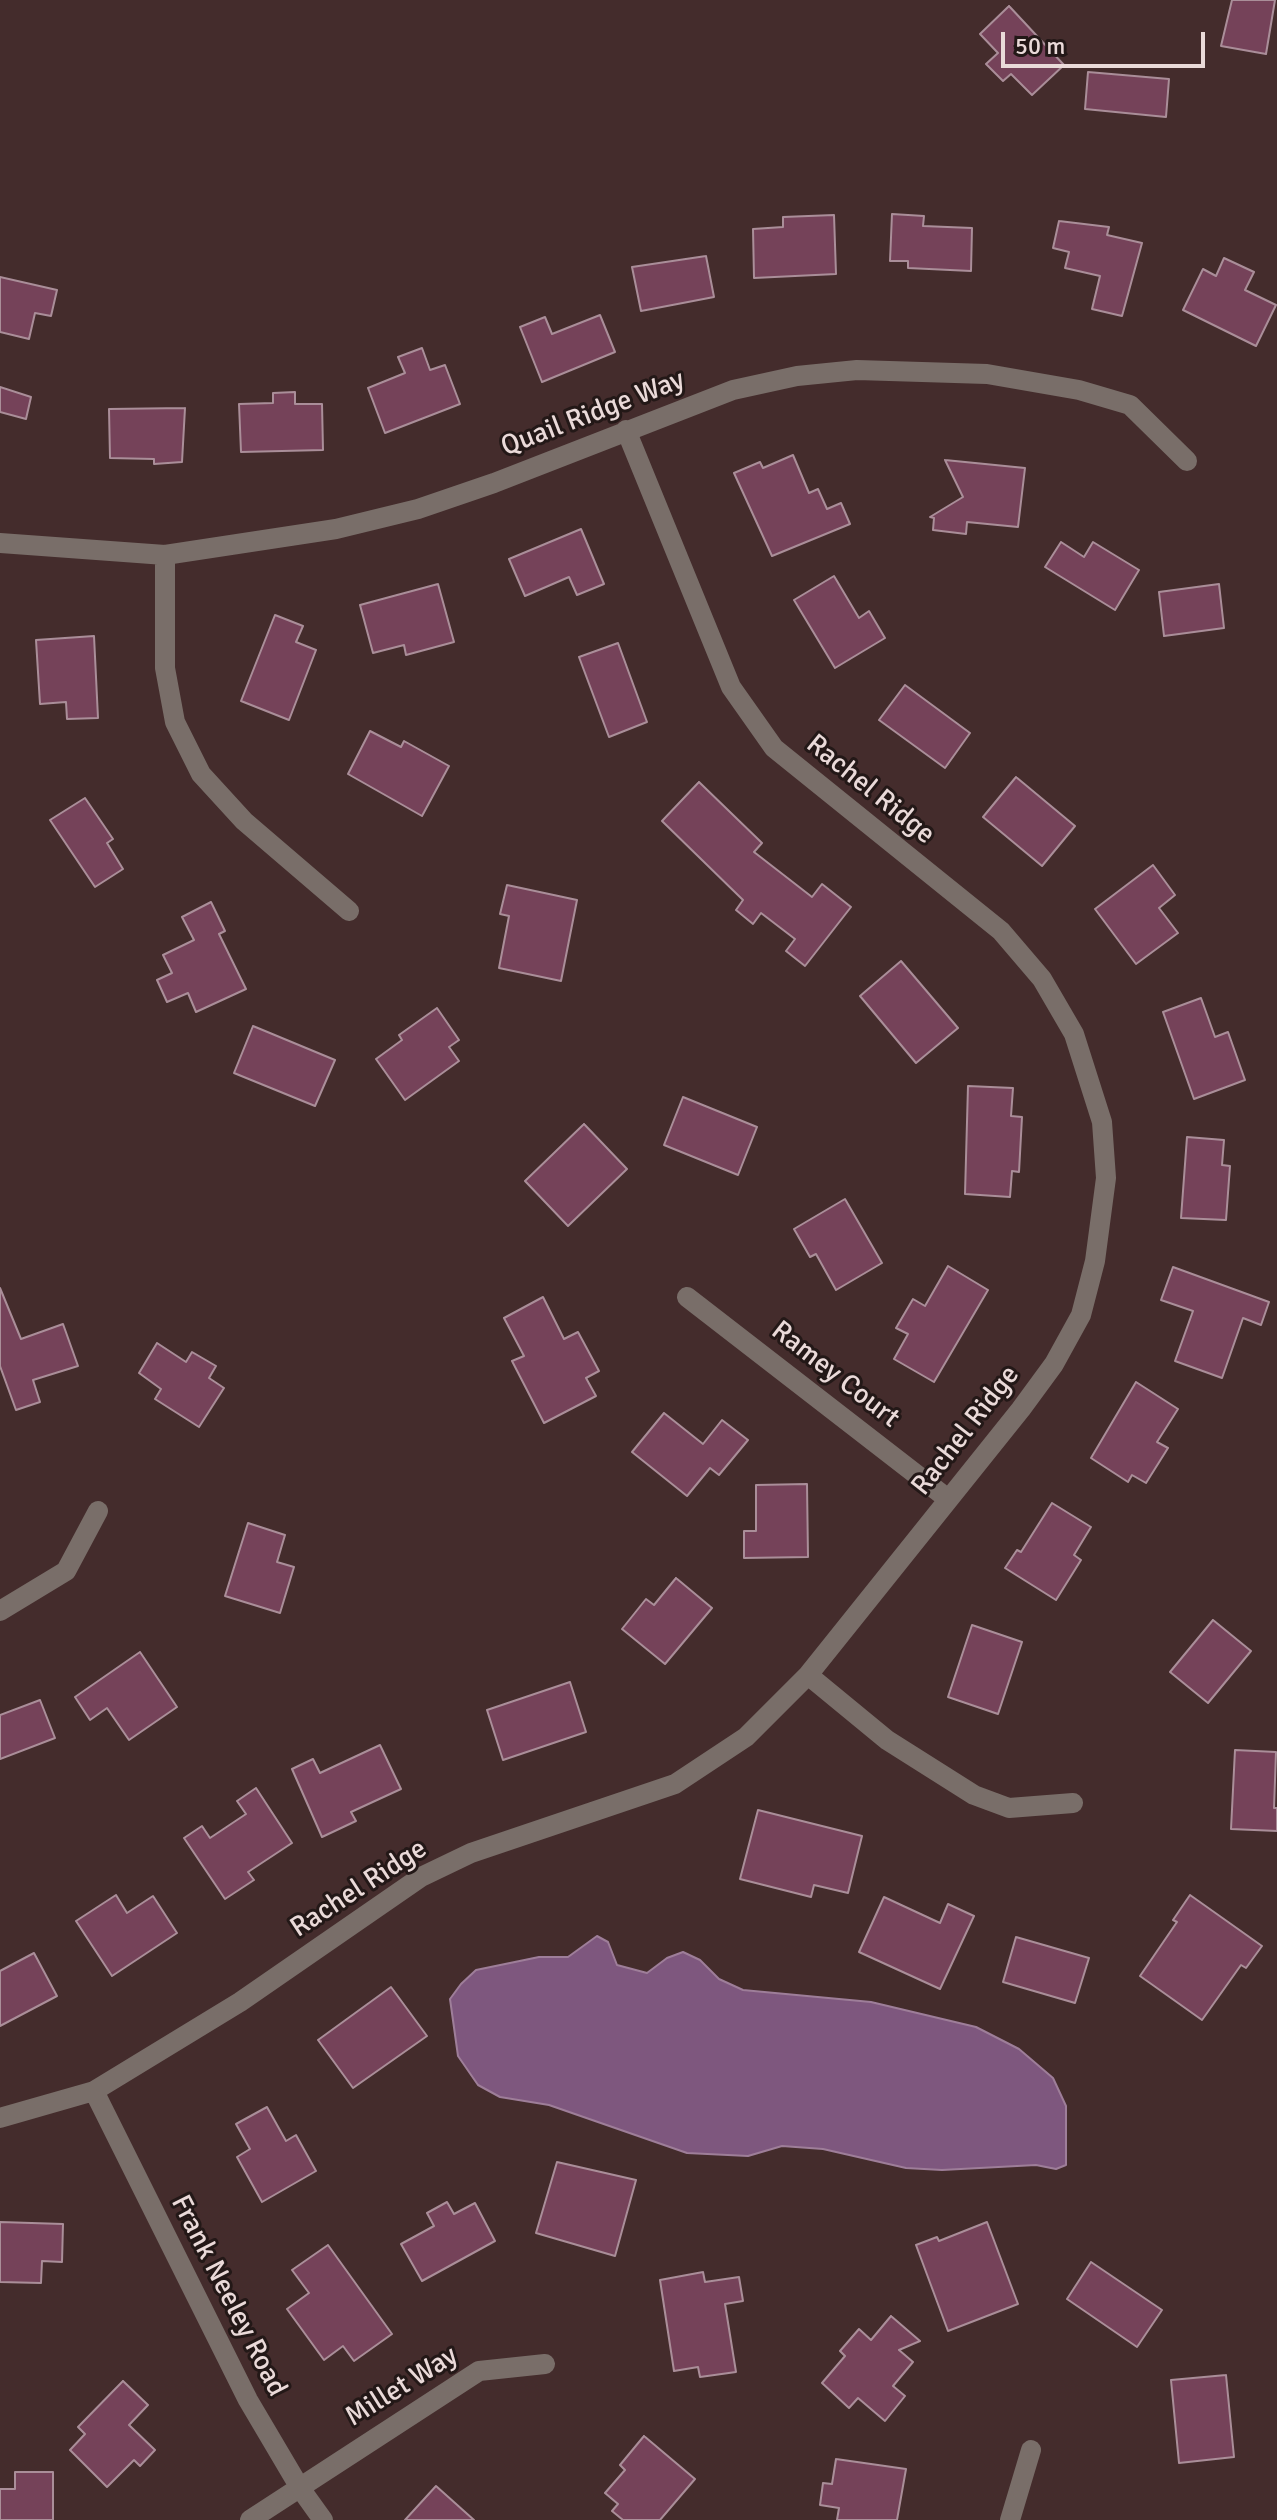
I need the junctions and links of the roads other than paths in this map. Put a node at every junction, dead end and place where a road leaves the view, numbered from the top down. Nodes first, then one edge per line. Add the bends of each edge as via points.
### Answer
1 (626, 430) junction
2 (1187, 461) dead end
3 (0, 543) edge
4 (165, 555) junction
5 (349, 911) dead end
6 (687, 1297) dead end
7 (948, 1499) junction
8 (98, 1511) dead end
9 (0, 1611) edge
10 (808, 1675) junction
11 (1073, 1803) dead end
12 (94, 2091) junction
13 (0, 2118) edge
14 (545, 2364) dead end
15 (1031, 2450) dead end
16 (300, 2488) junction
17 (250, 2520) edge
18 (323, 2520) edge
19 (1010, 2520) edge

1 - 2 street, Quail Ridge Way via 733,390 797,376 938,370 1037,381 1130,405
1 - 4 street, Quail Ridge Way via 418,509 321,532
1 - 7 street, Rachel Ridge via 731,687 774,748 1001,931 1042,979 1074,1034 1102,1122 1106,1178 1095,1261 1081,1315 1054,1364
3 - 4 street, Quail Ridge Way
4 - 5 street via 165,668 175,722 201,774 244,821
6 - 7 street, Ramey Court
7 - 10 street, Rachel Ridge
8 - 9 street via 66,1571
10 - 11 street via 887,1740 974,1795 1009,1808
10 - 12 street, Rachel Ridge via 746,1737 675,1784 471,1853 421,1877 240,2002
12 - 13 street, Rachel Ridge
12 - 16 street, Frank Neeley Road via 248,2400
14 - 16 street, Millet Way via 479,2371
15 - 19 street
16 - 17 street, Millet Way
16 - 18 street, Frank Neeley Road

